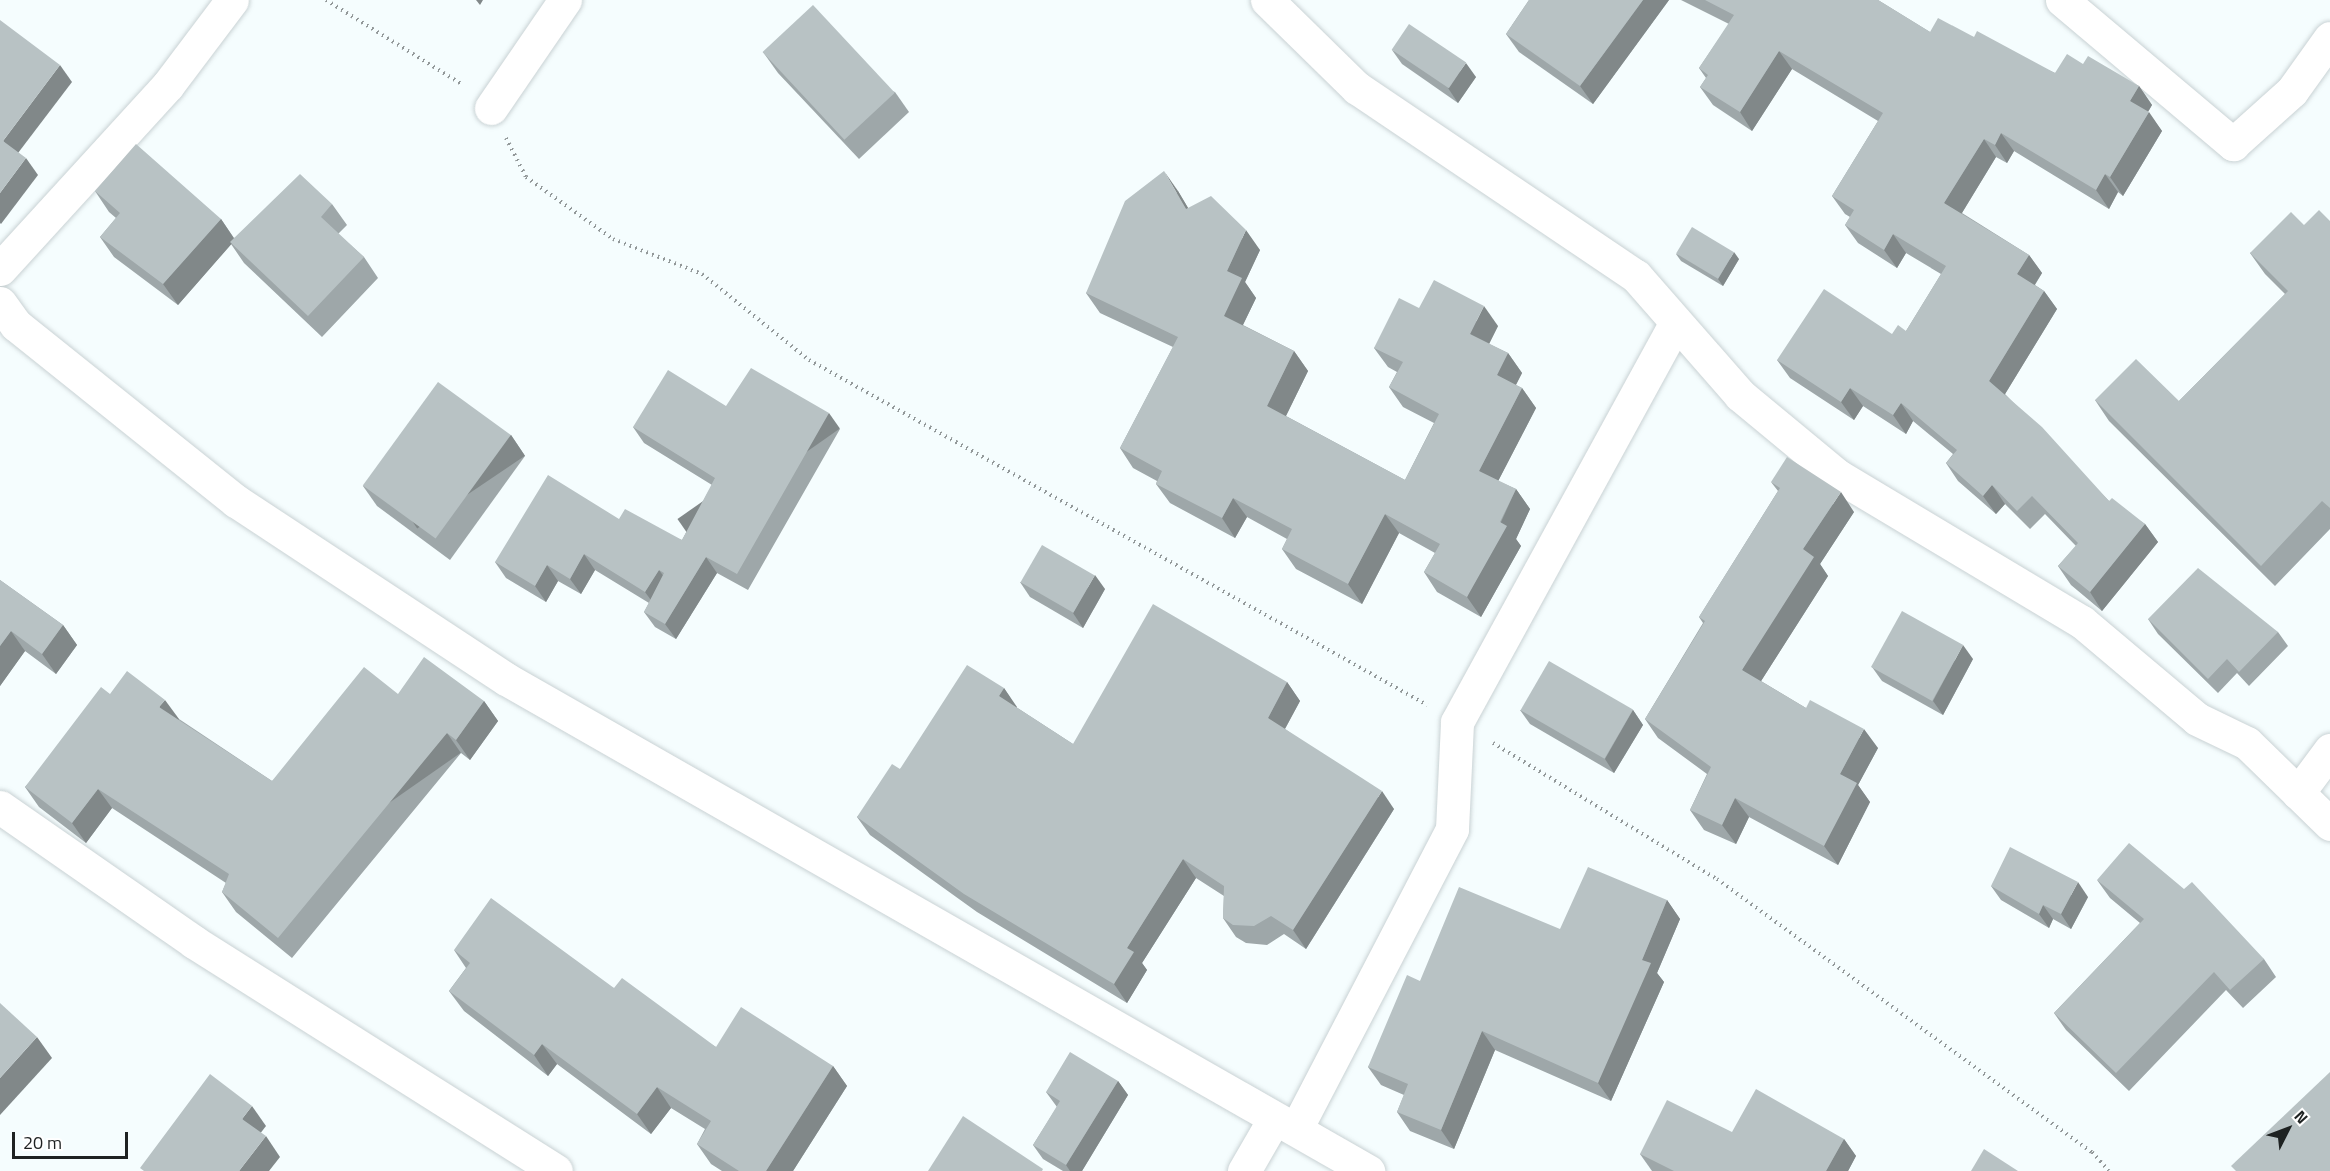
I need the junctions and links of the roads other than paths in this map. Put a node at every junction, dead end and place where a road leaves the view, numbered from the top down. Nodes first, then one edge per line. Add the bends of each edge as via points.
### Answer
1 (232, 0) edge
2 (565, 0) edge
3 (1267, 0) edge
4 (2062, 0) edge
5 (2330, 38) edge
6 (491, 108) road end
7 (0, 268) edge
8 (0, 303) edge
9 (1675, 324) junction
10 (2330, 750) edge
11 (2298, 793) junction
12 (0, 807) edge
13 (2330, 824) edge
14 (1285, 1124) junction
15 (556, 1171) edge
16 (1244, 1171) edge
17 (1368, 1171) edge

1 - 7 street via 168,85
2 - 6 street
3 - 9 street via 1357,88 1636,276
4 - 5 street via 2233,144 2292,91
8 - 14 street via 16,325 236,501 506,679
9 - 11 street via 1740,395 1839,476 2082,622 2197,719 2247,743
9 - 14 street via 1457,722 1452,829
10 - 11 street
11 - 13 street
12 - 15 street via 194,942
14 - 16 street
14 - 17 street

